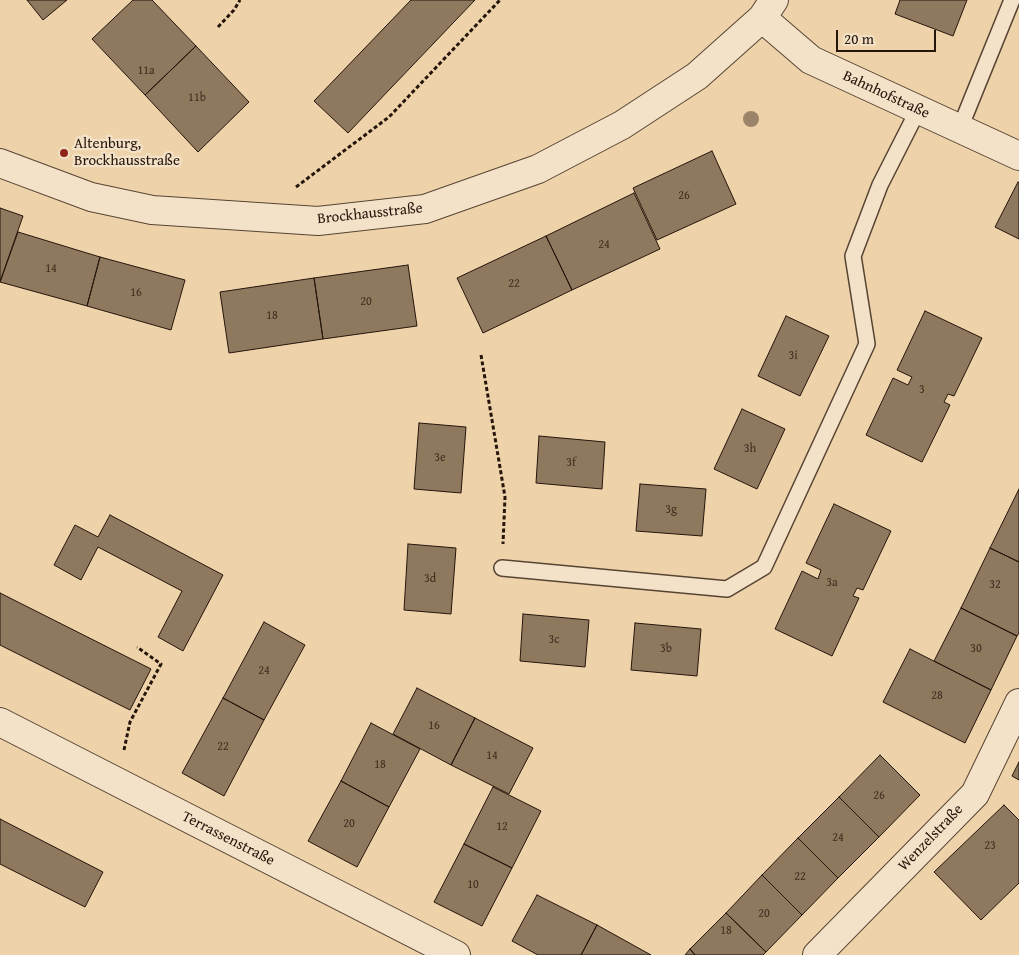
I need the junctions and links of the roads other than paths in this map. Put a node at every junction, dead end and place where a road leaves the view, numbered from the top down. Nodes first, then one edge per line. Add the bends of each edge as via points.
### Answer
1 (1012, 0) edge
2 (768, 9) edge
3 (918, 110) junction
4 (960, 128) junction
5 (1019, 156) edge
6 (0, 162) edge
7 (502, 568) road end
8 (1019, 703) edge
9 (0, 722) edge
10 (456, 955) edge
11 (817, 955) edge

1 - 4 lane
2 - 3 street, Bahnhofstraße via 811,60
2 - 6 street, Brockhausstraße via 697,76 622,125 538,169 425,209 318,221 152,210 91,197
3 - 4 street, Bahnhofstraße
3 - 7 lane via 880,185 853,256 867,344 764,567 727,589
4 - 5 street, Bahnhofstraße
8 - 11 street, Wenzelstraße via 975,794
9 - 10 street, Terrassenstraße

